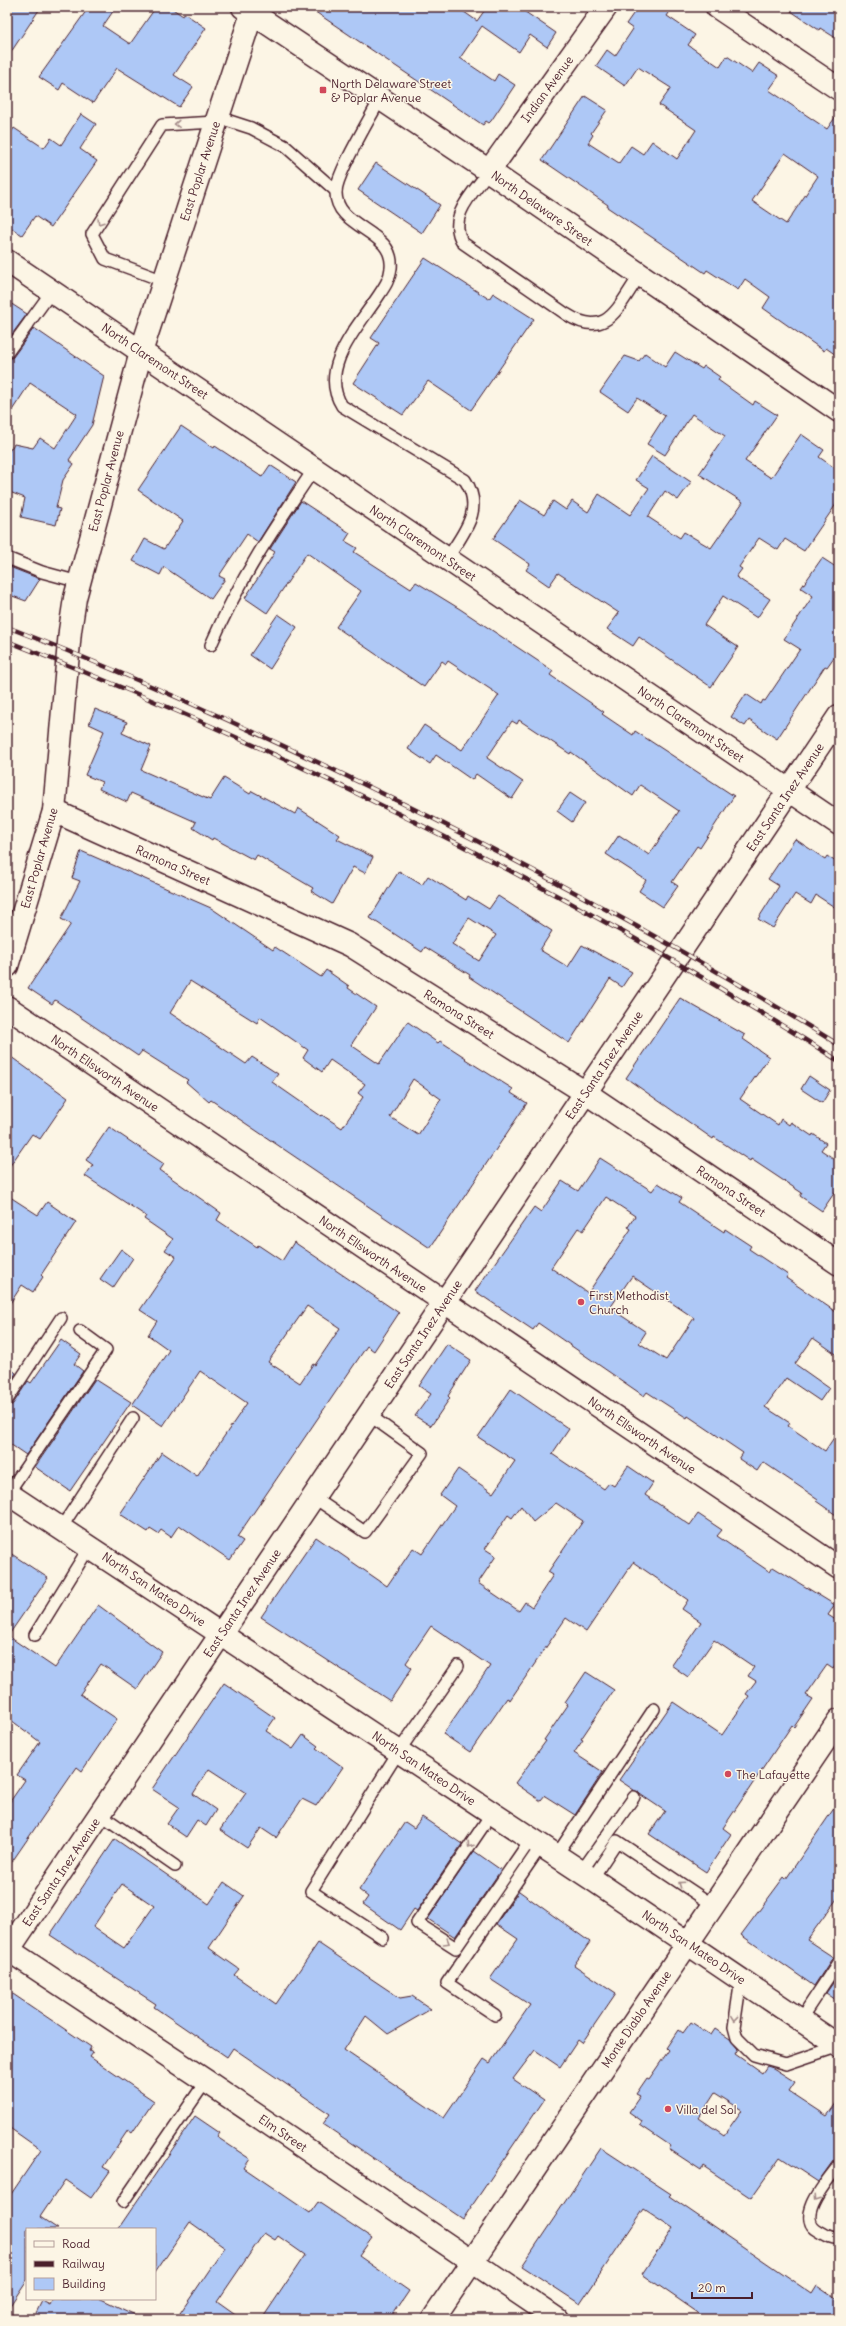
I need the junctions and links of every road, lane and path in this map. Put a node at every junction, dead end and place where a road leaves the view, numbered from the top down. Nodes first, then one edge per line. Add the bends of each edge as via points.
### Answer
1 (606, 7) edge
2 (717, 7) edge
3 (250, 9) edge
4 (839, 89) edge
5 (380, 99) junction
6 (217, 120) junction
7 (489, 171) junction
8 (336, 191) junction
9 (7, 261) edge
10 (640, 275) junction
11 (164, 281) junction
12 (52, 291) junction
13 (141, 352) junction
14 (7, 353) edge
15 (839, 412) edge
16 (314, 469) junction
17 (7, 558) edge
18 (447, 559) junction
19 (79, 582) junction
20 (211, 645) dead end
21 (839, 716) edge
22 (789, 791) junction
23 (54, 811) junction
24 (839, 824) edge
25 (7, 966) edge
26 (7, 1007) edge
27 (586, 1093) junction
28 (839, 1264) edge
29 (445, 1302) junction
30 (61, 1318) dead end
31 (80, 1331) dead end
32 (7, 1400) edge
33 (369, 1415) junction
34 (133, 1418) dead end
35 (7, 1493) edge
36 (313, 1497) junction
37 (61, 1528) junction
38 (90, 1546) junction
39 (839, 1568) edge
40 (221, 1634) junction
41 (35, 1635) dead end
42 (458, 1666) dead end
43 (654, 1709) dead end
44 (839, 1720) edge
45 (399, 1751) junction
46 (634, 1797) dead end
47 (492, 1813) junction
48 (100, 1814) junction
49 (543, 1847) junction
50 (175, 1866) dead end
51 (586, 1875) junction
52 (713, 1905) junction
53 (383, 1938) dead end
54 (688, 1943) junction
55 (7, 1950) edge
56 (839, 1961) edge
57 (741, 1979) junction
58 (495, 2015) dead end
59 (800, 2020) junction
60 (839, 2046) edge
61 (206, 2081) junction
62 (839, 2164) edge
63 (123, 2202) dead end
64 (839, 2238) edge
65 (473, 2262) junction
66 (433, 2319) edge
67 (556, 2319) edge

1 - 7 street, Indian Avenue
2 - 4 street
3 - 5 street, North Delaware Street
3 - 6 street, East Poplar Avenue
5 - 7 street, North Delaware Street
5 - 8 lane via 346,165
6 - 8 lane via 251,128 285,146
6 - 11 street, East Poplar Avenue
6 -> 11 lane via 162,125 92,234 105,258
7 - 10 street, North Delaware Street
7 - 10 lane via 457,217 459,236 463,243 559,310 579,322 600,324 608,320
8 - 18 lane via 338,206 345,214 381,240 389,254 391,268 388,281 344,348 333,380 335,395 342,406 465,480 472,490 472,516
9 - 12 street, North Claremont Street
10 - 15 street, North Delaware Street
11 - 13 street, East Poplar Avenue
12 - 13 street, North Claremont Street
12 - 14 lane
13 - 16 street, North Claremont Street
13 - 19 street, East Poplar Avenue
16 - 18 street, North Claremont Street
16 - 20 lane via 244,575
17 - 19 lane via 42,572
18 - 22 street, North Claremont Street
19 - 23 street, East Poplar Avenue via 70,631
21 - 22 street, East Santa Inez Avenue
22 - 24 street, North Claremont Street
22 - 27 street, East Santa Inez Avenue
23 - 25 street, East Poplar Avenue
23 - 27 street, Ramona Street via 350,945
26 - 29 street, North Ellsworth Avenue
27 - 28 street, Ramona Street
27 - 29 street, East Santa Inez Avenue
29 - 33 street, East Santa Inez Avenue
29 - 39 street, North Ellsworth Avenue
30 - 32 lane
31 - 35 lane via 106,1350
33 - 36 street, East Santa Inez Avenue
33 - 36 lane via 422,1452 364,1532
34 - 37 lane
35 - 37 street, North San Mateo Drive
36 - 40 street, East Santa Inez Avenue
37 - 38 street, North San Mateo Drive
38 - 40 street, North San Mateo Drive
38 - 41 lane
40 - 45 street, North San Mateo Drive
40 - 48 street, East Santa Inez Avenue
42 - 45 lane
43 - 49 lane
44 - 52 street, Monte Diablo Avenue
45 - 47 street, North San Mateo Drive
45 - 53 lane via 311,1891
46 - 51 lane
47 - 49 street, North San Mateo Drive
47 -> 49 lane via 417,1923 430,1932 456,1948
48 - 50 lane
48 - 55 street, East Santa Inez Avenue
49 - 51 street, North San Mateo Drive
49 - 58 lane via 447,1983
52 -> 51 lane via 617,1841
51 - 54 street, North San Mateo Drive
52 - 54 street, Monte Diablo Avenue
54 - 57 street, North San Mateo Drive
54 - 65 street, Monte Diablo Avenue
55 - 61 street, Elm Street
56 - 59 lane
57 - 59 street, North San Mateo Drive
57 -> 60 lane via 734,2028 737,2038 754,2055 786,2064
59 - 60 street, North San Mateo Drive
61 - 63 lane
61 - 65 street, Elm Street
62 -> 64 lane via 812,2204 808,2215 816,2230 833,2239
65 - 66 street, Monte Diablo Avenue
65 - 67 street, Elm Street

